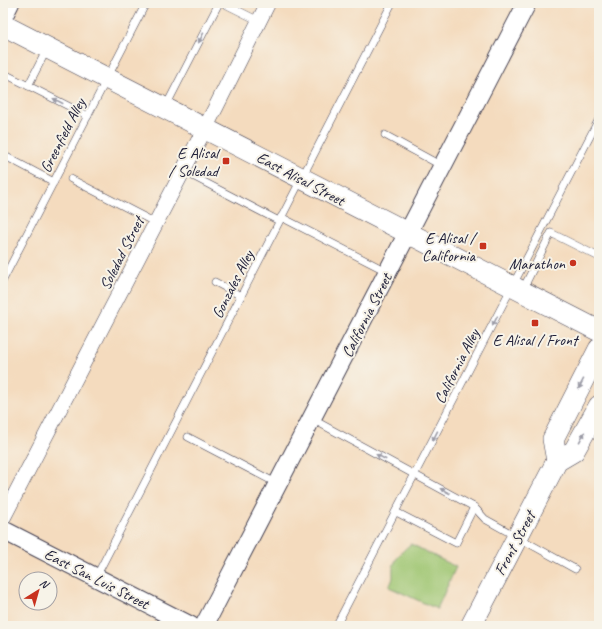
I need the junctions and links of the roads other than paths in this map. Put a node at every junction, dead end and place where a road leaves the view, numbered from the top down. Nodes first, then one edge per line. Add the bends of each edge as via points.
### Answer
1 (10, 3) edge
2 (146, 3) edge
3 (219, 3) edge
4 (223, 3) edge
5 (268, 3) edge
6 (392, 3) edge
7 (527, 3) edge
8 (3, 17) edge
9 (259, 21) junction
10 (3, 25) edge
11 (48, 48) junction
12 (3, 73) edge
13 (108, 78) junction
14 (28, 86) junction
15 (166, 108) junction
16 (88, 116) junction
17 (599, 119) edge
18 (206, 128) junction
19 (385, 135) dead end
20 (3, 155) edge
21 (442, 166) junction
22 (183, 171) junction
23 (301, 177) junction
24 (71, 179) dead end
25 (54, 182) junction
26 (280, 219) junction
27 (156, 223) junction
28 (408, 234) junction
29 (599, 257) edge
30 (388, 272) junction
31 (3, 280) edge
32 (215, 282) dead end
33 (517, 288) junction
34 (242, 296) junction
35 (599, 331) edge
36 (599, 349) edge
37 (599, 406) edge
38 (312, 419) junction
39 (188, 437) dead end
40 (557, 461) junction
41 (416, 475) junction
42 (279, 484) junction
43 (474, 507) junction
44 (396, 512) junction
45 (3, 518) edge
46 (3, 530) edge
47 (517, 537) junction
48 (575, 569) dead end
49 (96, 577) junction
50 (191, 626) edge
51 (204, 626) edge
52 (336, 626) edge
53 (471, 626) edge

1 - 8 street
2 - 13 lane, Greenfield Alley
3 -> 15 lane
4 - 9 lane
5 - 9 street, Soledad Street
6 - 23 lane, Gonzales Alley
7 - 21 street, California Street
9 - 18 street, Soledad Street
10 - 11 main road, East Alisal Street
11 - 13 main road, East Alisal Street
11 - 14 lane
12 - 14 lane
13 - 15 main road, East Alisal Street
13 - 16 lane, Greenfield Alley
16 -> 14 lane
15 - 18 main road, East Alisal Street
16 - 25 lane, Greenfield Alley
17 - 33 lane, California Alley
18 - 22 street, Soledad Street
18 - 23 main road, East Alisal Street
19 - 21 lane
20 - 25 lane
21 - 28 street, California Street
22 - 26 lane
22 - 27 street, Soledad Street
23 - 26 lane, Gonzales Alley
23 - 28 main road, East Alisal Street
24 - 27 lane
25 - 31 lane, Greenfield Alley
26 - 30 lane
26 - 34 lane, Gonzales Alley
27 - 45 street, Soledad Street
28 - 30 street, California Street
28 - 33 main road, East Alisal Street
29 - 33 lane via 551,233
30 - 38 street, California Street
32 - 34 lane
33 - 35 main road, East Alisal Street
33 -> 41 lane, California Alley
34 - 49 lane, Gonzales Alley
36 -> 40 main road via 553,439
40 -> 37 main road via 574,451
41 -> 38 lane
38 - 42 street, California Street
39 - 42 lane
40 - 47 main road, Front Street
43 -> 41 lane
41 - 44 lane, California Alley
42 - 51 street, California Street
43 - 44 lane via 456,543
43 - 47 lane via 485,519
44 - 52 lane, California Alley
46 - 49 street, East San Luis Street
47 - 48 lane
47 - 53 main road, Front Street
49 - 50 street, East San Luis Street

